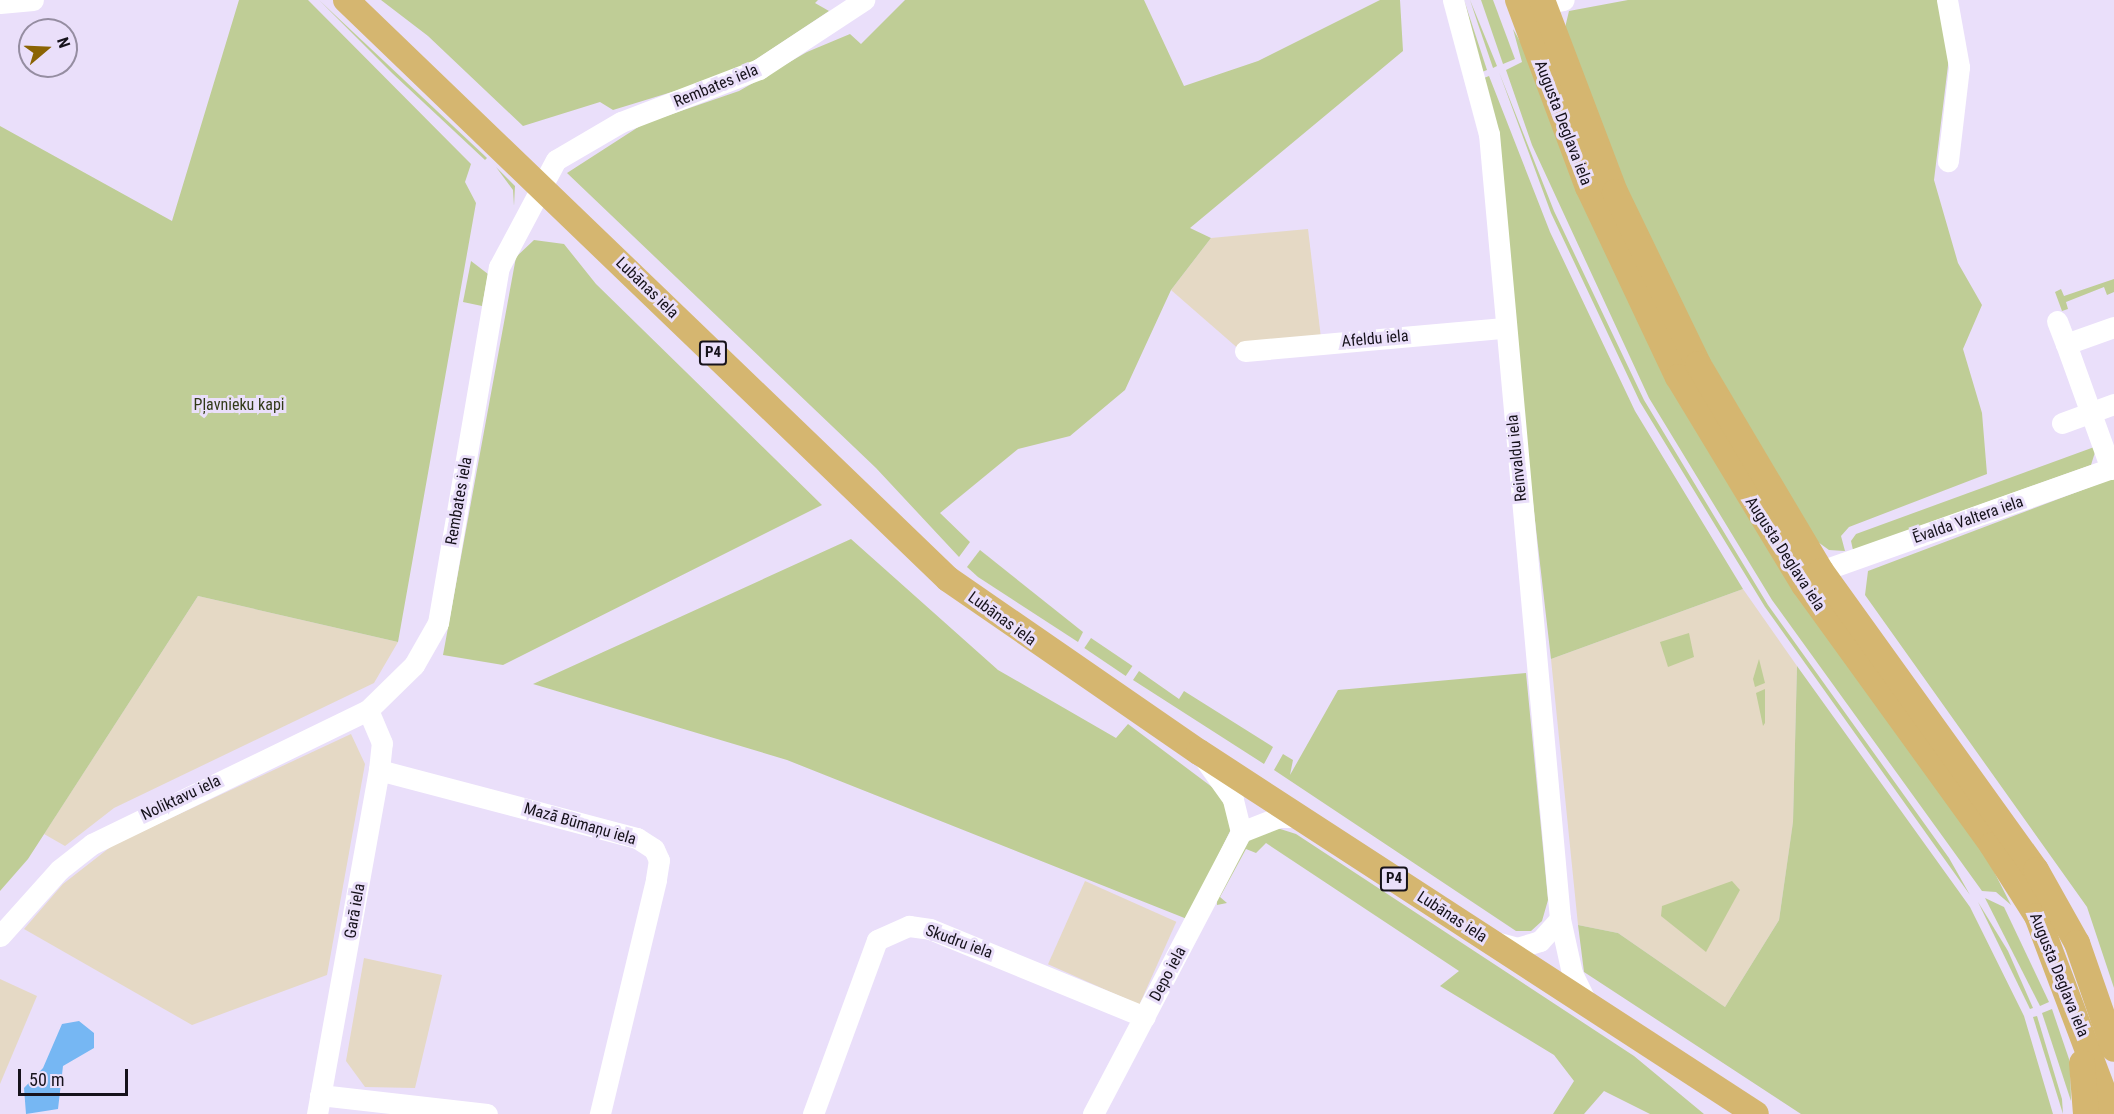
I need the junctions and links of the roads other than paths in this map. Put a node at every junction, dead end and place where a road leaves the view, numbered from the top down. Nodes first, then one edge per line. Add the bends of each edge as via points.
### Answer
1 (33, 0) edge
2 (346, 0) edge
3 (864, 0) edge
4 (1453, 0) edge
5 (1518, 0) edge
6 (1947, 0) edge
7 (1550, 1) edge
8 (0, 3) edge
9 (1948, 161) dead end
10 (542, 187) junction
11 (2057, 321) dead end
12 (2114, 327) edge
13 (1504, 328) junction
14 (2066, 344) junction
15 (1245, 351) dead end
16 (2114, 404) edge
17 (2090, 413) junction
18 (2062, 423) dead end
19 (2112, 468) edge
20 (1821, 571) junction
21 (368, 710) junction
22 (1199, 752) junction
23 (379, 770) junction
24 (1299, 817) junction
25 (1241, 832) junction
26 (7, 915) edge
27 (1560, 919) junction
28 (0, 936) edge
29 (1489, 941) junction
30 (1588, 1006) junction
31 (1145, 1017) junction
32 (2082, 1032) junction
33 (2114, 1049) edge
34 (2099, 1081) junction
35 (319, 1104) edge
36 (487, 1114) edge
37 (600, 1114) edge
38 (813, 1114) edge
39 (1093, 1114) edge
40 (1756, 1114) edge
41 (2086, 1114) edge
42 (2103, 1114) edge
43 (2112, 1114) edge

1 - 8 street
2 - 10 main road, Lubānas iela / P4
3 - 10 street, Rembates iela via 759,69 593,135 556,160
4 - 13 street, Reinvaldu iela via 1489,134
5 - 32 main road, Augusta Deglava iela via 1588,188 1678,377 1804,585 1992,845 2037,916
6 - 9 street via 1959,67
7 - 20 main road, Augusta Deglava iela via 1589,129 1655,281 1747,453
10 - 21 street, Rembates iela via 499,267 438,623 414,665
10 - 22 main road, Lubānas iela / P4 via 948,579
11 - 14 street
12 - 14 street
13 - 15 street, Afeldu iela
13 - 27 street, Reinvaldu iela
14 - 17 street
16 - 17 street
17 - 18 street
17 - 19 street
19 - 20 street, Ēvalda Valtera iela
20 - 33 main road, Augusta Deglava iela via 2036,870 2077,943
21 - 23 street, Garā iela via 382,743
21 - 26 street, Noliktavu iela via 124,825 59,870
22 - 24 main road, Lubānas iela / P4
22 - 25 street via 1233,799
23 - 35 street, Garā iela
23 - 37 street, Mazā Būmaņu iela via 637,838 654,849 659,860 656,880
24 - 25 street via 1279,817
24 - 29 main road, Lubānas iela / P4
25 - 31 street, Depo iela
26 - 28 street, Noliktavu iela
27 - 29 street via 1540,941 1517,948
27 - 30 street, Reinvaldu iela via 1572,973
29 - 30 main road, Lubānas iela / P4
30 - 40 main road, Lubānas iela / P4
31 - 38 street, Skudru iela via 930,928 909,926 877,940
31 - 39 street, Depo iela
32 - 34 main road, Augusta Deglava iela
32 - 41 main road
34 - 42 main road, Augusta Deglava iela
34 - 43 main road, Augusta Deglava iela
35 - 36 street

